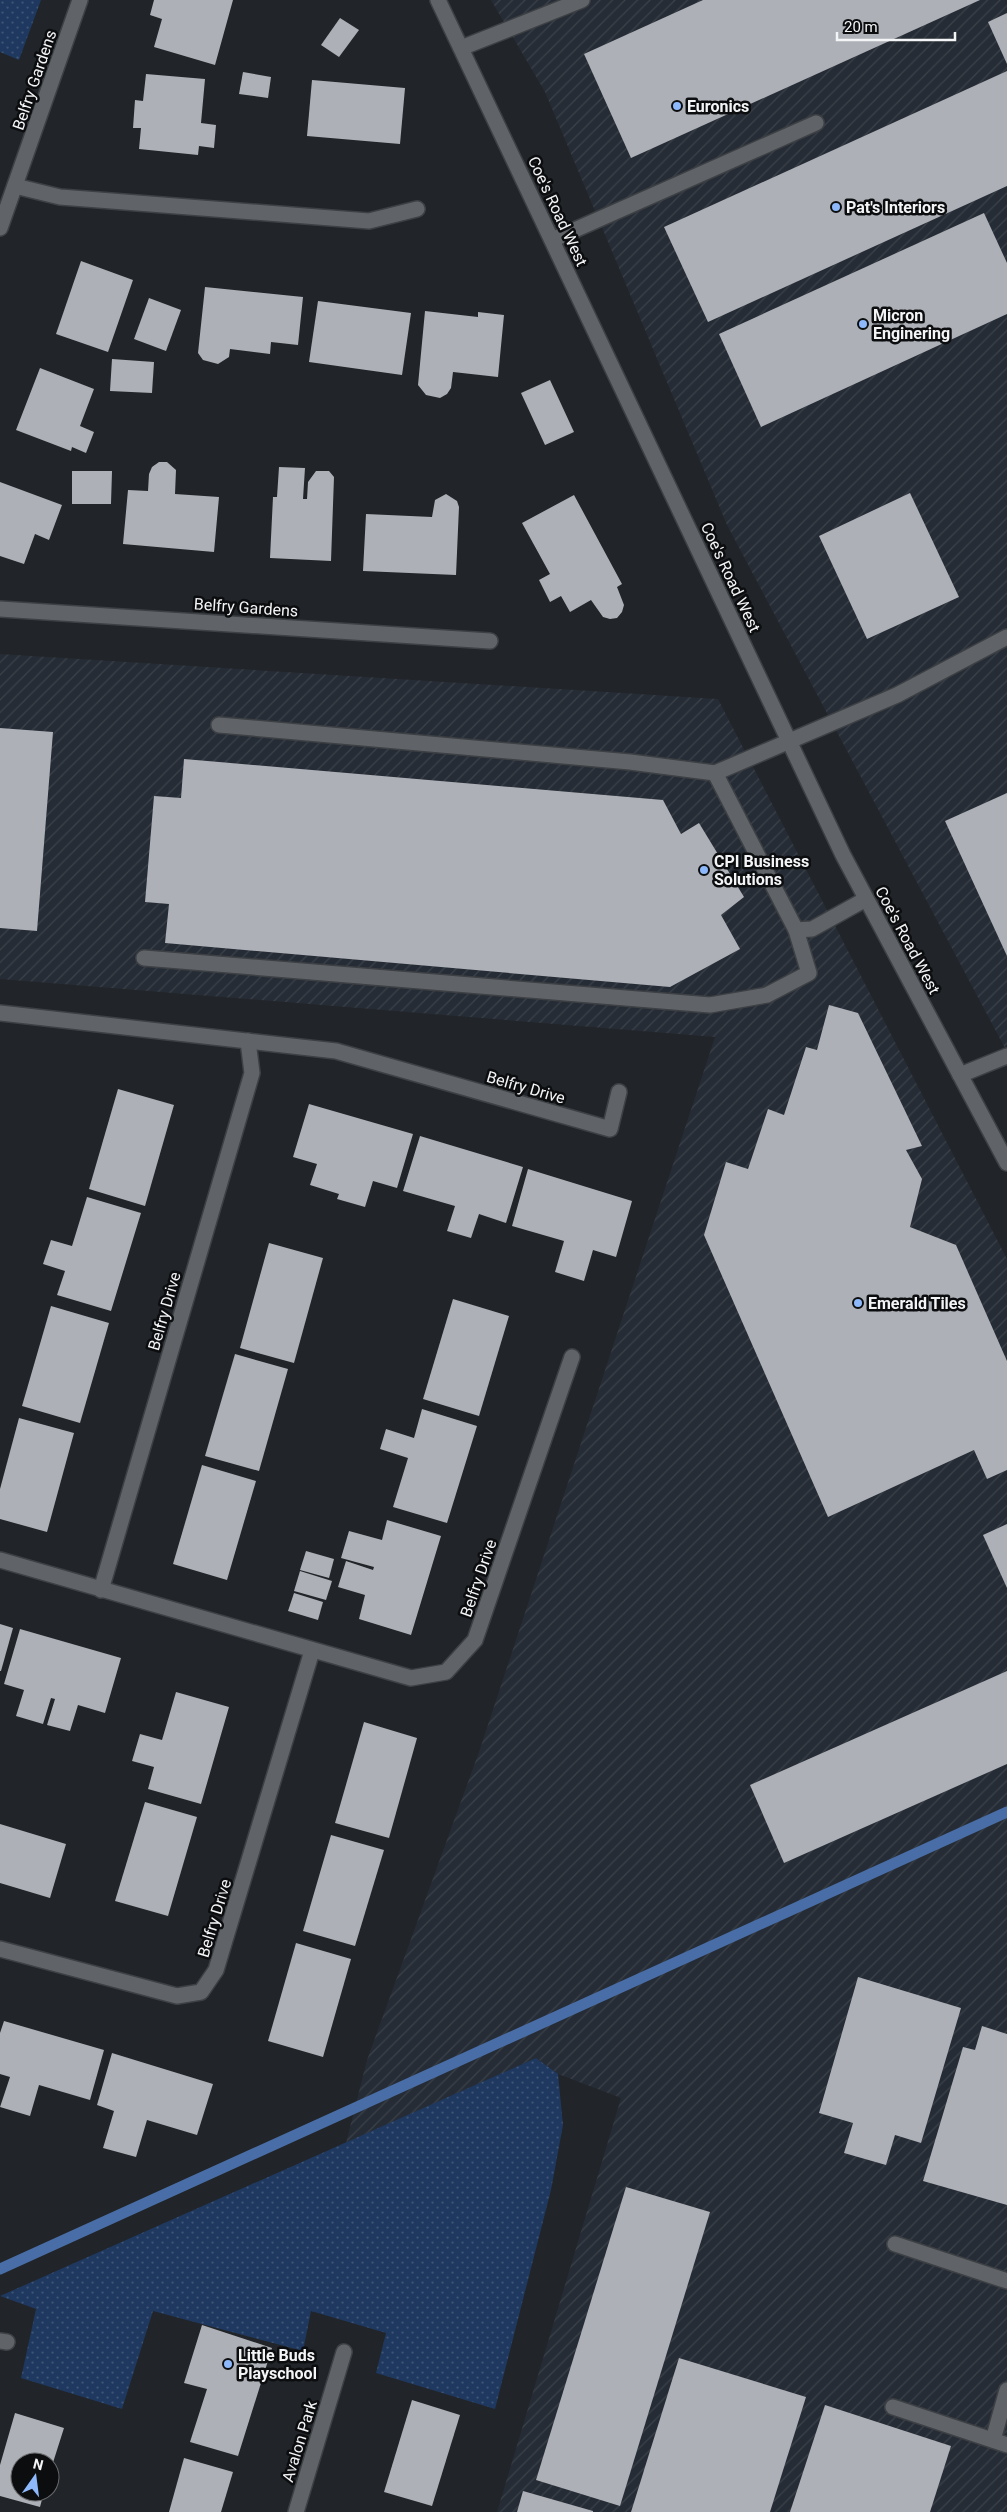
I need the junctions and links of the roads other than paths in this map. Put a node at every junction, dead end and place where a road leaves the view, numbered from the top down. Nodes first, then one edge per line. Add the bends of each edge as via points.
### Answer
1 (80, 0) edge
2 (438, 0) edge
3 (582, 0) edge
4 (461, 48) junction
5 (816, 123) dead end
6 (15, 186) junction
7 (417, 209) dead end
8 (0, 228) edge
9 (552, 240) junction
10 (0, 609) edge
11 (1007, 637) edge
12 (490, 641) dead end
13 (219, 725) dead end
14 (789, 740) junction
15 (715, 773) junction
16 (866, 899) junction
17 (796, 930) junction
18 (144, 958) dead end
19 (0, 1013) edge
20 (248, 1041) junction
21 (1007, 1056) edge
22 (960, 1075) junction
23 (619, 1092) dead end
24 (1007, 1163) edge
25 (572, 1357) dead end
26 (0, 1560) edge
27 (102, 1590) junction
28 (312, 1651) junction
29 (0, 1949) edge
30 (895, 2244) dead end
31 (1007, 2282) edge
32 (344, 2352) dead end
33 (1007, 2390) edge
34 (893, 2407) dead end
35 (1000, 2442) edge
36 (296, 2512) edge

1 - 6 street, Belfry Gardens
2 - 4 street, Coe's Road West
3 - 4 street
4 - 9 street, Coe's Road West
5 - 9 street
6 - 7 street via 60,197 370,221
6 - 8 street, Belfry Gardens
9 - 14 street, Coe's Road West
10 - 12 street, Belfry Gardens
11 - 14 street via 897,695
13 - 15 street via 630,762
14 - 15 street
14 - 16 street, Coe's Road West
15 - 17 street
16 - 17 street via 812,929
16 - 22 street, Coe's Road West
17 - 18 street via 809,973 766,994 710,1005
19 - 20 street, Belfry Drive
20 - 23 street, Belfry Drive via 336,1051 610,1129
20 - 27 street, Belfry Drive via 252,1072
21 - 22 street
22 - 24 street, Coe's Road West
25 - 28 street, Belfry Drive via 475,1640 446,1672 411,1678
26 - 27 street, Belfry Drive
27 - 28 street, Belfry Drive
28 - 29 street, Belfry Drive via 216,1970 201,1992 177,1996
30 - 31 street
32 - 36 street, Avalon Park
33 - 35 street
34 - 35 street

